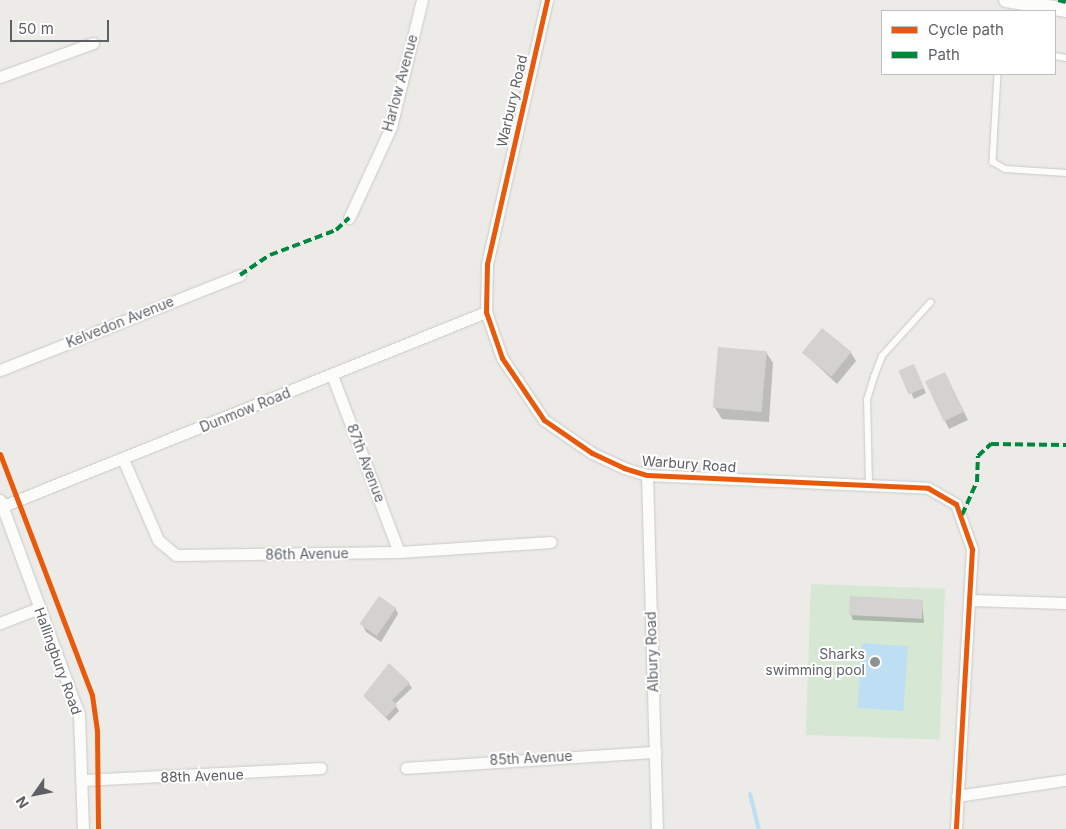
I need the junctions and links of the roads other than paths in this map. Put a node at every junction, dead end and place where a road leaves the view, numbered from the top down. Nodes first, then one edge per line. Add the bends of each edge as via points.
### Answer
1 (422, 0) edge
2 (548, 0) edge
3 (1006, 0) edge
4 (1066, 10) edge
5 (93, 43) dead end
6 (998, 75) edge
7 (0, 77) edge
8 (1066, 173) edge
9 (349, 218) dead end
10 (240, 275) dead end
11 (930, 303) dead end
12 (486, 312) junction
13 (0, 370) edge
14 (332, 375) junction
15 (123, 459) junction
16 (647, 475) junction
17 (869, 485) junction
18 (1, 503) edge
19 (551, 542) dead end
20 (399, 552) junction
21 (969, 600) junction
22 (1066, 603) edge
23 (39, 608) junction
24 (0, 623) edge
25 (656, 752) junction
26 (321, 768) dead end
27 (406, 768) dead end
28 (83, 780) junction
29 (1066, 780) edge
30 (957, 796) junction
31 (83, 829) edge
32 (657, 829) edge
33 (956, 829) edge

1 - 9 street, Harlow Avenue via 391,127
2 - 12 street, Warbury Road via 488,257
3 - 4 street
5 - 7 street
6 - 8 lane via 993,162 1005,169
10 - 13 street, Kelvedon Avenue
11 - 17 lane via 882,356 874,377 867,400
12 - 14 street, Dunmow Road
12 - 16 street, Warbury Road via 513,379 544,420 592,453
14 - 15 street, Dunmow Road
14 - 20 street, 87th Avenue
15 - 18 street, Dunmow Road
15 - 20 street, 86th Avenue via 158,540 176,555
16 - 17 street, Warbury Road
16 - 25 street, Albury Road
17 - 21 street, Warbury Road via 928,488 956,504 972,549
18 - 23 street, Hallingbury Road
19 - 20 street, 86th Avenue
21 - 22 street
21 - 30 street, Warbury Road
23 - 24 street
23 - 28 street, Hallingbury Road via 78,715
25 - 27 street, 85th Avenue
25 - 32 street, Albury Road
26 - 28 street, 88th Avenue via 287,773
28 - 31 street, Hallingbury Road
29 - 30 street
30 - 33 street, Warbury Road

